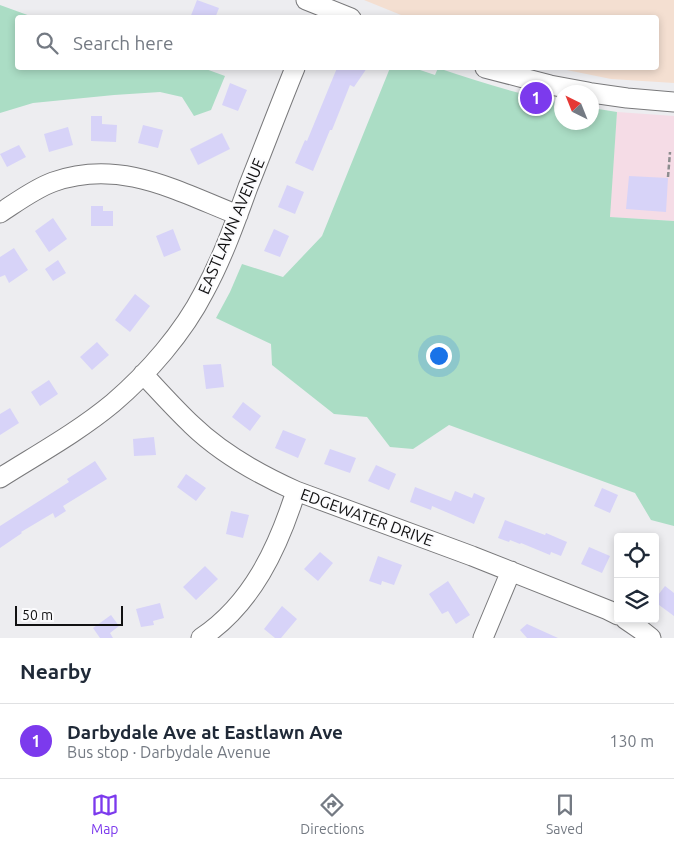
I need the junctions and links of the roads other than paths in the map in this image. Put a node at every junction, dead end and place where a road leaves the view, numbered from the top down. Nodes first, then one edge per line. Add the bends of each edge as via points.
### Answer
1 (315, 6) edge
2 (342, 15) edge
3 (294, 70) edge
4 (494, 70) edge
5 (554, 86) edge
6 (599, 94) edge
7 (674, 102) edge
8 (0, 213) edge
9 (238, 215) junction
10 (144, 374) junction
11 (0, 478) edge
12 (296, 491) junction
13 (511, 571) junction
14 (614, 613) edge
15 (631, 623) edge
16 (201, 638) edge
17 (483, 638) edge
18 (651, 638) edge

1 - 2 street
3 - 9 street, EASTLAWN AVENUE
4 - 5 street
6 - 7 street
8 - 9 street via 52,183 83,175 120,174 178,190
9 - 10 street, EASTLAWN AVENUE via 203,294 184,325
10 - 11 street, EASTLAWN AVENUE via 84,425
10 - 12 street, EDGEWATER DRIVE via 192,426 218,447 268,479
12 - 13 street, EDGEWATER DRIVE
12 - 16 street via 283,530 257,580 222,623
13 - 14 street, EDGEWATER DRIVE
13 - 17 street
15 - 18 street

